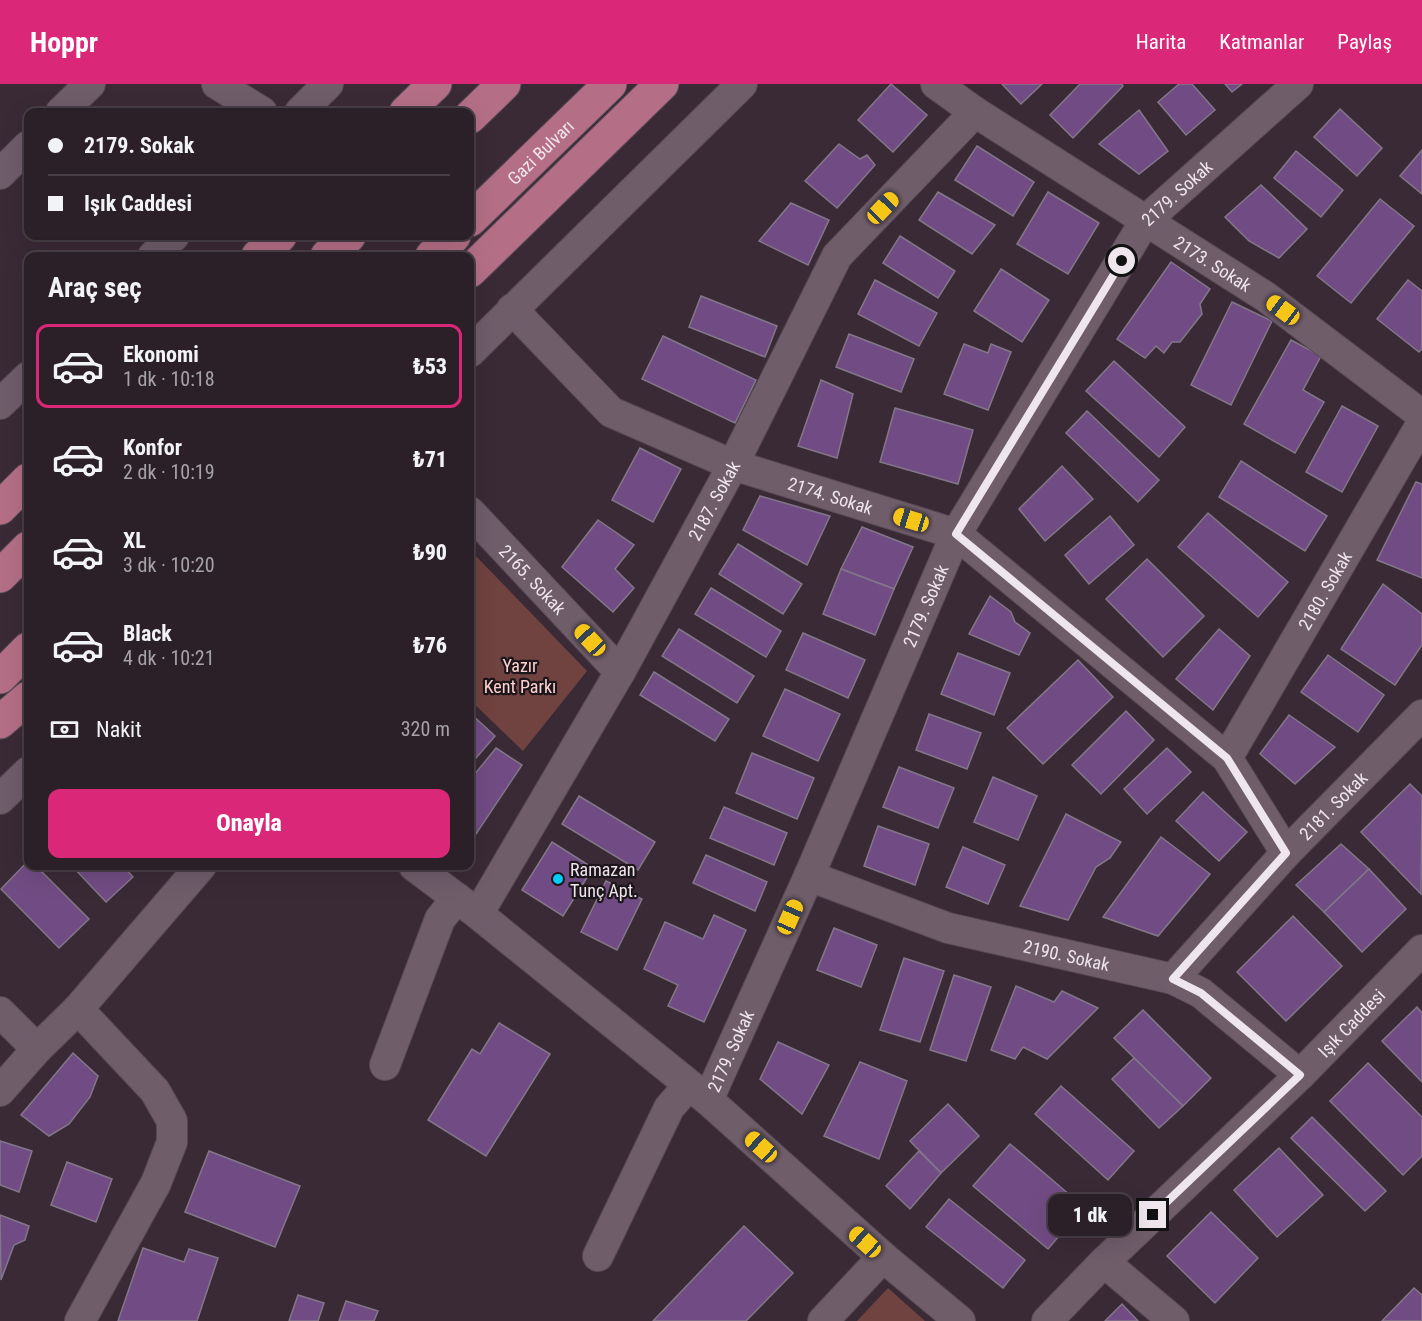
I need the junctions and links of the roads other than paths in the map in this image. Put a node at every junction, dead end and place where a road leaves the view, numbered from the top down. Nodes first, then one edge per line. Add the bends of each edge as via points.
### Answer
1 (90, 84) edge
2 (217, 84) edge
3 (328, 84) edge
4 (435, 84) edge
5 (504, 84) edge
6 (610, 84) edge
7 (662, 84) edge
8 (742, 84) edge
9 (936, 84) edge
10 (1298, 84) edge
11 (65, 108) edge
12 (256, 108) edge
13 (304, 108) edge
14 (410, 108) edge
15 (975, 112) junction
16 (474, 113) edge
17 (24, 150) edge
18 (0, 174) edge
19 (474, 216) edge
20 (1145, 221) junction
21 (170, 240) edge
22 (276, 240) edge
23 (345, 240) edge
24 (450, 240) edge
25 (157, 252) edge
26 (262, 252) edge
27 (331, 252) edge
28 (436, 252) edge
29 (474, 268) edge
30 (512, 309) junction
31 (474, 348) edge
32 (24, 381) edge
33 (0, 404) edge
34 (1422, 415) edge
35 (1422, 423) edge
36 (733, 465) junction
37 (24, 484) edge
38 (0, 508) edge
39 (474, 517) edge
40 (956, 534) junction
41 (24, 552) edge
42 (0, 576) edge
43 (24, 653) edge
44 (620, 672) junction
45 (0, 677) edge
46 (24, 701) edge
47 (1422, 714) edge
48 (0, 722) edge
49 (1227, 758) junction
50 (24, 776) edge
51 (0, 799) edge
52 (1286, 853) junction
53 (198, 870) edge
54 (419, 870) edge
55 (809, 876) junction
56 (467, 906) junction
57 (1422, 950) edge
58 (1173, 979) junction
59 (78, 1009) junction
60 (0, 1012) edge
61 (37, 1049) junction
62 (385, 1065) dead end
63 (1300, 1075) junction
64 (0, 1091) edge
65 (699, 1092) junction
66 (598, 1256) dead end
67 (883, 1257) junction
68 (1104, 1262) junction
69 (80, 1321) edge
70 (823, 1321) edge
71 (960, 1321) edge
72 (1047, 1321) edge
73 (1174, 1321) edge

1 - 11 street
2 - 12 street
3 - 13 street
4 - 14 highway
5 - 16 highway
6 - 19 highway, Gazi Bulvarı
7 - 29 highway
8 - 30 street
9 - 15 street, 2173. Sokak
10 - 20 street, 2179. Sokak
15 - 20 street, 2173. Sokak
15 - 36 street, 2187. Sokak via 837,256
17 - 18 street
20 - 34 street, 2173. Sokak via 1266,297
20 - 40 street, 2179. Sokak
21 - 25 street
22 - 26 highway
23 - 27 highway
24 - 28 highway
30 - 31 street
30 - 36 street, 2174. Sokak via 610,412
32 - 33 street
35 - 49 street, 2180. Sokak
36 - 40 street, 2174. Sokak
36 - 44 street, 2187. Sokak
37 - 38 highway
39 - 44 street, 2165. Sokak
40 - 49 street, 2174. Sokak
40 - 55 street, 2179. Sokak
41 - 42 highway
43 - 45 highway
44 - 56 street, 2187. Sokak
46 - 48 highway
47 - 52 street, 2181. Sokak
49 - 52 street, 2174. Sokak
50 - 51 street
52 - 58 street, 2181. Sokak
53 - 59 street
54 - 56 street
55 - 58 street, 2190. Sokak via 948,928
55 - 65 street, 2179. Sokak
56 - 62 street, 2187. Sokak via 440,919
56 - 65 street
57 - 63 street, Işık Caddesi
58 - 63 street, 2190. Sokak via 1201,993
59 - 61 street
59 - 69 street via 155,1091 172,1121 172,1142 156,1183
60 - 61 street
61 - 64 street
63 - 68 street, Işık Caddesi
65 - 66 street, 2179. Sokak via 669,1108
65 - 67 street
67 - 70 street
67 - 71 street
68 - 72 street, Işık Caddesi
68 - 73 street

